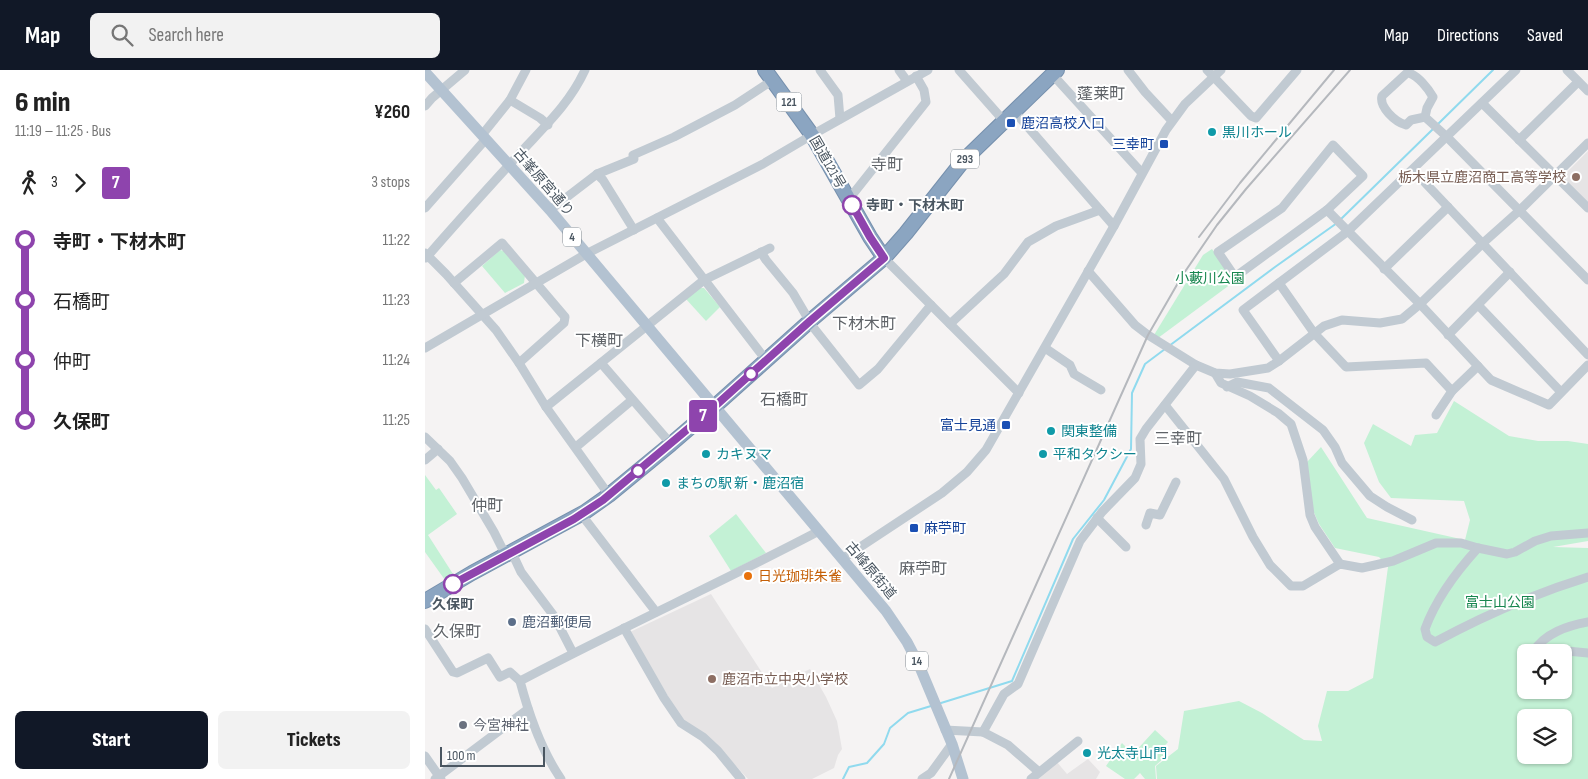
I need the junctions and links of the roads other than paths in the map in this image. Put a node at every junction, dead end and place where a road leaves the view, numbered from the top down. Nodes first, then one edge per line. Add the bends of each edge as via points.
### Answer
1 (465, 70) edge
2 (526, 70) edge
3 (585, 70) edge
4 (820, 70) edge
5 (899, 70) edge
6 (928, 70) edge
7 (959, 70) edge
8 (1128, 70) edge
9 (1297, 70) edge
10 (1516, 70) edge
11 (1567, 70) edge
12 (425, 72) edge
13 (1054, 72) edge
14 (1214, 72) edge
15 (769, 75) edge
16 (916, 76) junction
17 (907, 81) junction
18 (1578, 82) junction
19 (441, 89) junction
20 (1430, 91) junction
21 (1588, 91) edge
22 (510, 100) junction
23 (1482, 103) junction
24 (425, 106) edge
25 (1009, 116) junction
26 (840, 119) junction
27 (1427, 119) junction
28 (1171, 121) junction
29 (1404, 124) junction
30 (548, 125) junction
31 (812, 134) junction
32 (1445, 135) junction
33 (484, 137) junction
34 (1519, 140) junction
35 (1588, 143) edge
36 (510, 165) junction
37 (1413, 170) junction
38 (1142, 173) junction
39 (597, 174) junction
40 (1554, 176) junction
41 (849, 198) junction
42 (1448, 207) junction
43 (425, 208) edge
44 (1588, 208) edge
45 (550, 210) junction
46 (1100, 210) junction
47 (1327, 210) junction
48 (1520, 210) junction
49 (657, 218) junction
50 (1114, 226) junction
51 (634, 230) junction
52 (1347, 232) junction
53 (1483, 243) junction
54 (770, 248) dead end
55 (761, 252) junction
56 (586, 254) junction
57 (426, 256) edge
58 (884, 258) junction
59 (1384, 269) junction
60 (1088, 271) junction
61 (1510, 272) junction
62 (704, 280) junction
63 (1588, 280) edge
64 (454, 283) junction
65 (1279, 283) junction
66 (536, 284) junction
67 (1420, 304) junction
68 (931, 305) junction
69 (1478, 306) junction
70 (483, 315) junction
71 (810, 321) junction
72 (950, 324) junction
73 (647, 327) junction
74 (1314, 334) junction
75 (1448, 335) junction
76 (425, 348) edge
77 (1045, 348) junction
78 (1588, 355) edge
79 (766, 360) junction
80 (1279, 361) junction
81 (519, 363) junction
82 (601, 363) junction
83 (1196, 365) junction
84 (1478, 366) junction
85 (1588, 366) edge
86 (1215, 373) junction
87 (1227, 387) junction
88 (1101, 390) dead end
89 (1452, 391) junction
90 (1561, 392) junction
91 (1019, 393) junction
92 (632, 400) junction
93 (1165, 405) junction
94 (546, 407) junction
95 (714, 407) junction
96 (1436, 415) dead end
97 (425, 436) edge
98 (671, 444) junction
99 (575, 447) junction
100 (438, 449) junction
101 (425, 460) edge
102 (1176, 482) dead end
103 (609, 495) junction
104 (581, 514) junction
105 (1097, 518) junction
106 (1412, 520) dead end
107 (1146, 524) dead end
108 (819, 531) junction
109 (1588, 533) edge
110 (1125, 547) dead end
111 (1478, 548) junction
112 (508, 553) junction
113 (843, 559) junction
114 (1340, 564) junction
115 (1588, 577) edge
116 (425, 601) edge
117 (656, 612) junction
118 (1588, 622) edge
119 (624, 628) junction
120 (425, 629) edge
121 (1540, 644) edge
122 (1572, 651) edge
123 (573, 653) junction
124 (1588, 653) edge
125 (520, 681) junction
126 (528, 709) junction
127 (945, 730) junction
128 (983, 732) junction
129 (1078, 741) dead end
130 (952, 744) junction
131 (425, 756) edge
132 (1039, 772) junction
133 (440, 778) edge
134 (561, 779) edge
135 (741, 779) edge
136 (922, 779) edge
137 (963, 779) edge
138 (1031, 779) edge

1 - 19 street
2 - 22 street
3 - 30 street
4 - 26 street via 838,95
5 - 17 street
6 - 16 street
7 - 25 street
8 - 28 street
9 - 14 street via 1256,118
10 - 23 street
11 - 18 street
12 - 19 main road, 古峯原宮通り / 4
13 - 25 highway, 293
13 - 38 street
14 - 28 street
15 - 31 highway, 国道121号 / 121
15 - 39 street via 735,106
16 - 17 street
16 - 41 street via 926,102
17 - 26 street
18 - 21 street
18 - 34 street
19 - 24 street
19 - 33 main road, 古峯原宮通り / 4
20 - 27 street via 1433,97 1427,108
20 - 29 street via 1428,102
20 - 29 street via 1409,73 1382,96 1383,106
22 - 30 street
22 - 33 street
23 - 32 street
23 - 34 street
25 - 46 street
25 - 58 highway, 293 via 955,170
26 - 31 street
27 - 29 street via 1413,119
27 - 32 street
28 - 38 street
30 - 36 street
31 - 41 highway, 国道121号 / 121
31 - 49 street via 763,164
32 - 37 street
32 - 48 street
33 - 36 main road, 古峯原宮通り / 4
33 - 43 street
34 - 40 street
35 - 40 street
36 - 45 main road, 古峯原宮通り / 4
36 - 57 street
37 - 42 street
37 - 52 street
38 - 50 street
39 - 45 street
39 - 51 street
40 - 44 street
40 - 48 street
41 - 58 highway, 国道121号 / 121
42 - 53 street
42 - 59 street
45 - 56 main road, 古峯原宮通り / 4
46 - 50 street
46 - 72 street via 1056,226 1028,242 1004,274
47 - 47 street via 1363,176 1333,145 1282,208 1218,252 1235,277
47 - 52 street
48 - 53 street
48 - 63 street
49 - 51 street
49 - 62 street
50 - 60 street
51 - 56 street
52 - 59 street
52 - 65 street
53 - 61 street
53 - 67 street
54 - 55 street
55 - 62 street
55 - 71 street via 793,292
56 - 66 street
56 - 73 main road, 古峯原宮通り / 4
57 - 64 street
58 - 68 street
58 - 71 highway
59 - 67 street
60 - 77 street
60 - 83 street via 1135,325
61 - 69 street
61 - 78 street
62 - 73 street
62 - 79 street
64 - 66 street via 502,243
64 - 70 street
65 - 74 street
65 - 80 street via 1243,310
66 - 70 street
66 - 81 street via 565,317 564,324
67 - 74 street via 1402,318 1380,323 1342,320
67 - 75 street
68 - 71 street via 877,369 859,385
68 - 72 street
69 - 75 street
69 - 90 street
70 - 76 street
70 - 81 street
71 - 79 highway
72 - 91 street
73 - 82 street
73 - 95 main road, 古峯原宮通り / 4
74 - 80 street
74 - 89 street via 1346,367 1426,363
75 - 84 street
77 - 88 street via 1070,365 1074,374
77 - 91 street
79 - 95 highway
80 - 86 street via 1268,368
81 - 94 street
82 - 92 street
82 - 94 street
83 - 86 street
83 - 93 street
84 - 89 street
84 - 90 street via 1491,380 1549,404
85 - 90 street
86 - 87 street
87 - 106 street via 1237,382 1269,388 1323,430 1342,463 1370,496
87 - 114 street via 1250,396 1291,424 1303,460 1310,515
89 - 96 street
91 - 113 street via 986,450 958,480
92 - 98 street
92 - 99 street
93 - 105 street via 1140,439 1141,464 1135,478
93 - 114 street via 1224,479 1270,565 1291,586 1303,586
94 - 99 street
95 - 98 highway
95 - 108 main road, 古峰原街道 / 14
97 - 100 street
98 - 103 highway
99 - 103 street
100 - 101 street
100 - 112 street via 462,478 502,548
102 - 107 street via 1160,515 1150,513
103 - 104 highway
104 - 112 highway
104 - 117 street
105 - 110 street
105 - 128 street via 1080,541 1018,684 1004,694
108 - 113 main road, 古峰原街道 / 14
108 - 117 street
109 - 111 street via 1551,536 1507,554
111 - 114 street via 1461,543 1436,543 1393,561 1362,568
111 - 115 street via 1430,616 1425,629 1427,637 1435,642 1510,606
112 - 116 highway
112 - 123 street via 514,557 553,616
113 - 127 main road, 古峰原街道 / 14 via 907,642 927,682
117 - 119 street
118 - 121 street via 1565,627
119 - 123 street
119 - 135 street via 681,723 703,737
120 - 125 street via 453,672 488,658 499,677 510,672
122 - 124 street
123 - 125 street
125 - 126 street
126 - 133 street
126 - 134 street
127 - 128 street
127 - 130 main road, 古峰原街道 / 14
128 - 132 street via 1008,745
129 - 132 street
130 - 136 street via 931,773
130 - 137 main road, 古峰原街道 / 14
131 - 133 street
132 - 138 street

